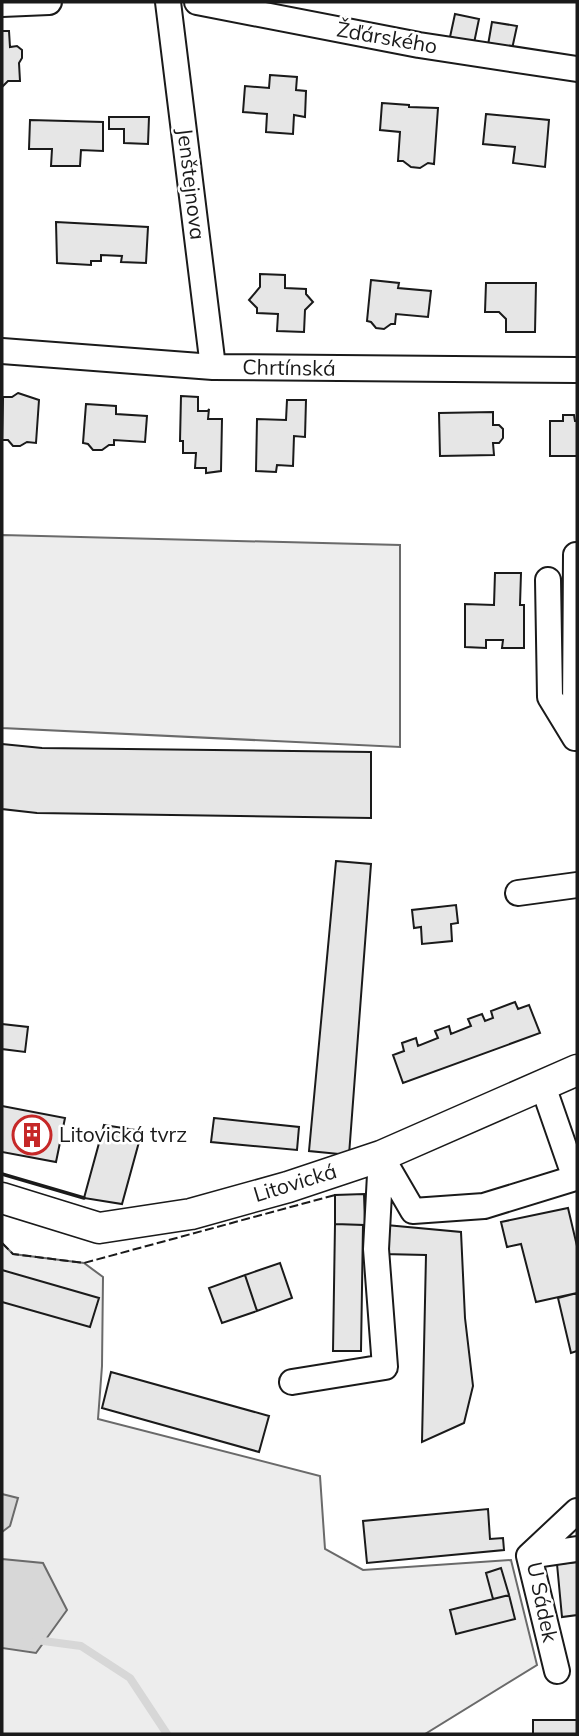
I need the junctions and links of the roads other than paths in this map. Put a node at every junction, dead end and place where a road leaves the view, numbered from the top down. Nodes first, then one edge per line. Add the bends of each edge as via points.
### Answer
1 (49, 2) edge
2 (168, 2) edge
3 (197, 2) edge
4 (2, 4) edge
5 (577, 69) edge
6 (2, 351) edge
7 (213, 367) junction
8 (577, 370) edge
9 (576, 555) edge
10 (548, 580) dead end
11 (577, 739) edge
12 (577, 885) edge
13 (518, 893) dead end
14 (577, 1070) edge
15 (543, 1086) junction
16 (381, 1156) junction
17 (576, 1182) edge
18 (2, 1198) edge
19 (292, 1382) dead end
20 (577, 1511) edge
21 (577, 1549) edge
22 (528, 1556) junction
23 (557, 1671) dead end

1 - 4 street
2 - 7 street, Jenštejnova
3 - 5 street, Žďárského via 419,45
6 - 7 street, Chrtínská
7 - 8 street, Chrtínská
9 - 11 street
10 - 11 street via 550,697
12 - 13 street
14 - 15 street, Litovická
15 - 16 street, Litovická
15 - 17 street
16 - 17 street via 413,1211 484,1206
16 - 18 street, Litovická via 191,1214 99,1228
16 - 19 street via 376,1249 384,1367
20 - 22 street, U Sádek
21 - 22 street
22 - 23 street, U Sádek

